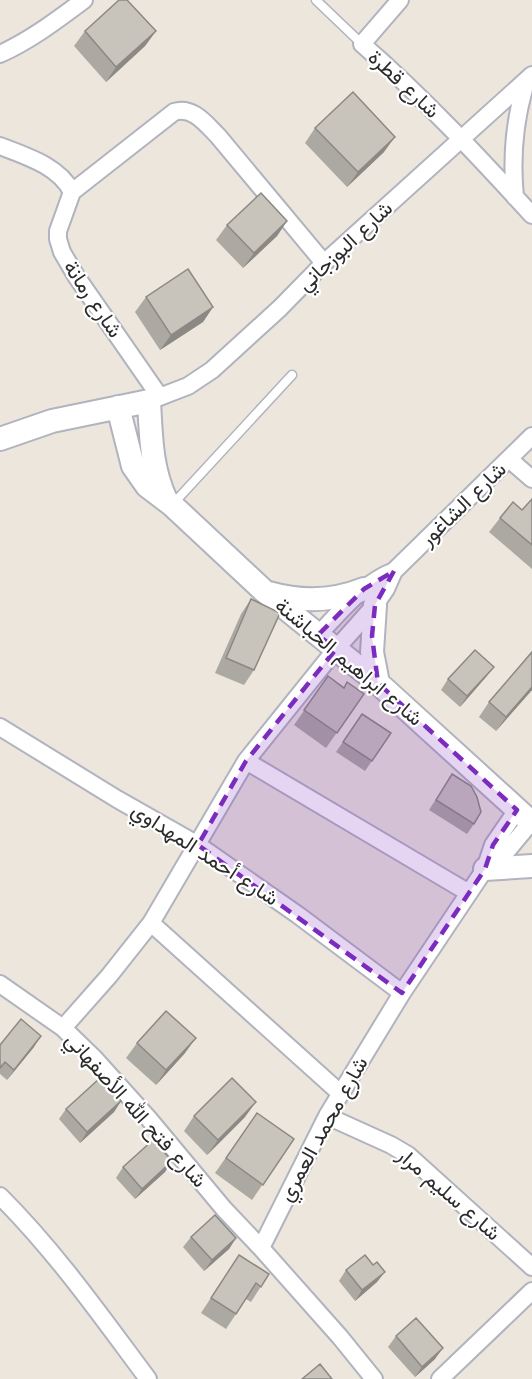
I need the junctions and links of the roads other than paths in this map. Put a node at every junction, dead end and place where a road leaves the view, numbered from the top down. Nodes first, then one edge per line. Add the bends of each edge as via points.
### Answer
1 (84, 0) edge
2 (316, 0) edge
3 (400, 0) edge
4 (362, 44) junction
5 (0, 54) edge
6 (529, 78) edge
7 (462, 139) junction
8 (0, 146) edge
9 (72, 192) junction
10 (515, 197) junction
11 (532, 215) edge
12 (324, 263) junction
13 (292, 375) dead end
14 (155, 399) junction
15 (118, 407) junction
16 (532, 436) edge
17 (0, 439) edge
18 (509, 459) junction
19 (532, 479) edge
20 (169, 502) junction
21 (264, 591) junction
22 (369, 597) junction
23 (318, 634) junction
24 (336, 649) junction
25 (378, 683) junction
26 (0, 727) edge
27 (246, 761) junction
28 (526, 819) edge
29 (198, 844) junction
30 (532, 866) edge
31 (485, 869) junction
32 (469, 893) junction
33 (151, 923) junction
34 (0, 984) edge
35 (402, 993) junction
36 (63, 1028) junction
37 (340, 1093) junction
38 (327, 1116) junction
39 (0, 1196) edge
40 (261, 1248) junction
41 (532, 1267) edge
42 (532, 1291) edge
43 (148, 1379) edge
44 (374, 1379) edge
45 (440, 1379) edge

1 - 5 street via 47,28
2 - 4 lane
3 - 4 street, شارع قطرة
4 - 7 street, شارع قطرة
6 - 7 street, شارع البوزجاني
6 - 10 street via 514,138
7 - 10 street, شارع قطرة
7 - 12 street, شارع البوزجاني
8 - 9 street via 59,174
9 - 12 street via 183,109 218,136
9 - 14 street, شارع رمانة via 58,231 62,252
10 - 11 street, شارع قطرة
12 - 14 street, شارع البوزجاني via 212,370 188,386
13 - 20 lane
14 - 15 street
14 - 20 street, شارع ابراهيم الحباشنة via 153,460
15 - 17 street via 52,421
15 - 20 street, شارع ابراهيم الحباشنة via 133,466 147,486
16 - 18 street, شارع الشاغور
18 - 19 street
18 - 22 street, شارع الشاغور via 394,571 386,589
20 - 21 street, شارع ابراهيم الحباشنة
21 - 22 street via 309,600
21 - 23 street, شارع ابراهيم الحباشنة
22 - 23 street, شارع الشاغور
22 - 24 street, شارع الشاغور
22 - 25 street
23 - 24 street, شارع ابراهيم الحباشنة
24 - 25 street, شارع ابراهيم الحباشنة
24 - 27 street, شارع الشاغور
25 - 28 street, شارع ابراهيم الحباشنة
26 - 29 street, شارع أحمد المهداوي
27 - 29 street, شارع الشاغور
27 - 32 street
28 - 31 street, شارع محمد العمري via 502,857
29 - 33 street, شارع الشاغور
29 - 35 street, شارع أحمد المهداوي
30 - 31 street
31 - 32 street, شارع محمد العمري
32 - 35 street, شارع محمد العمري
33 - 36 street, شارع الشاغور
33 - 37 street
34 - 36 street, شارع فتح الله الأصفهاني
35 - 37 street, شارع محمد العمري
36 - 40 street, شارع فتح الله الأصفهاني via 95,1059
37 - 38 street, شارع محمد العمري
38 - 40 street, شارع محمد العمري
38 - 41 street, شارع سليم مرار via 408,1155
39 - 43 street via 69,1273
40 - 44 street
42 - 45 street

